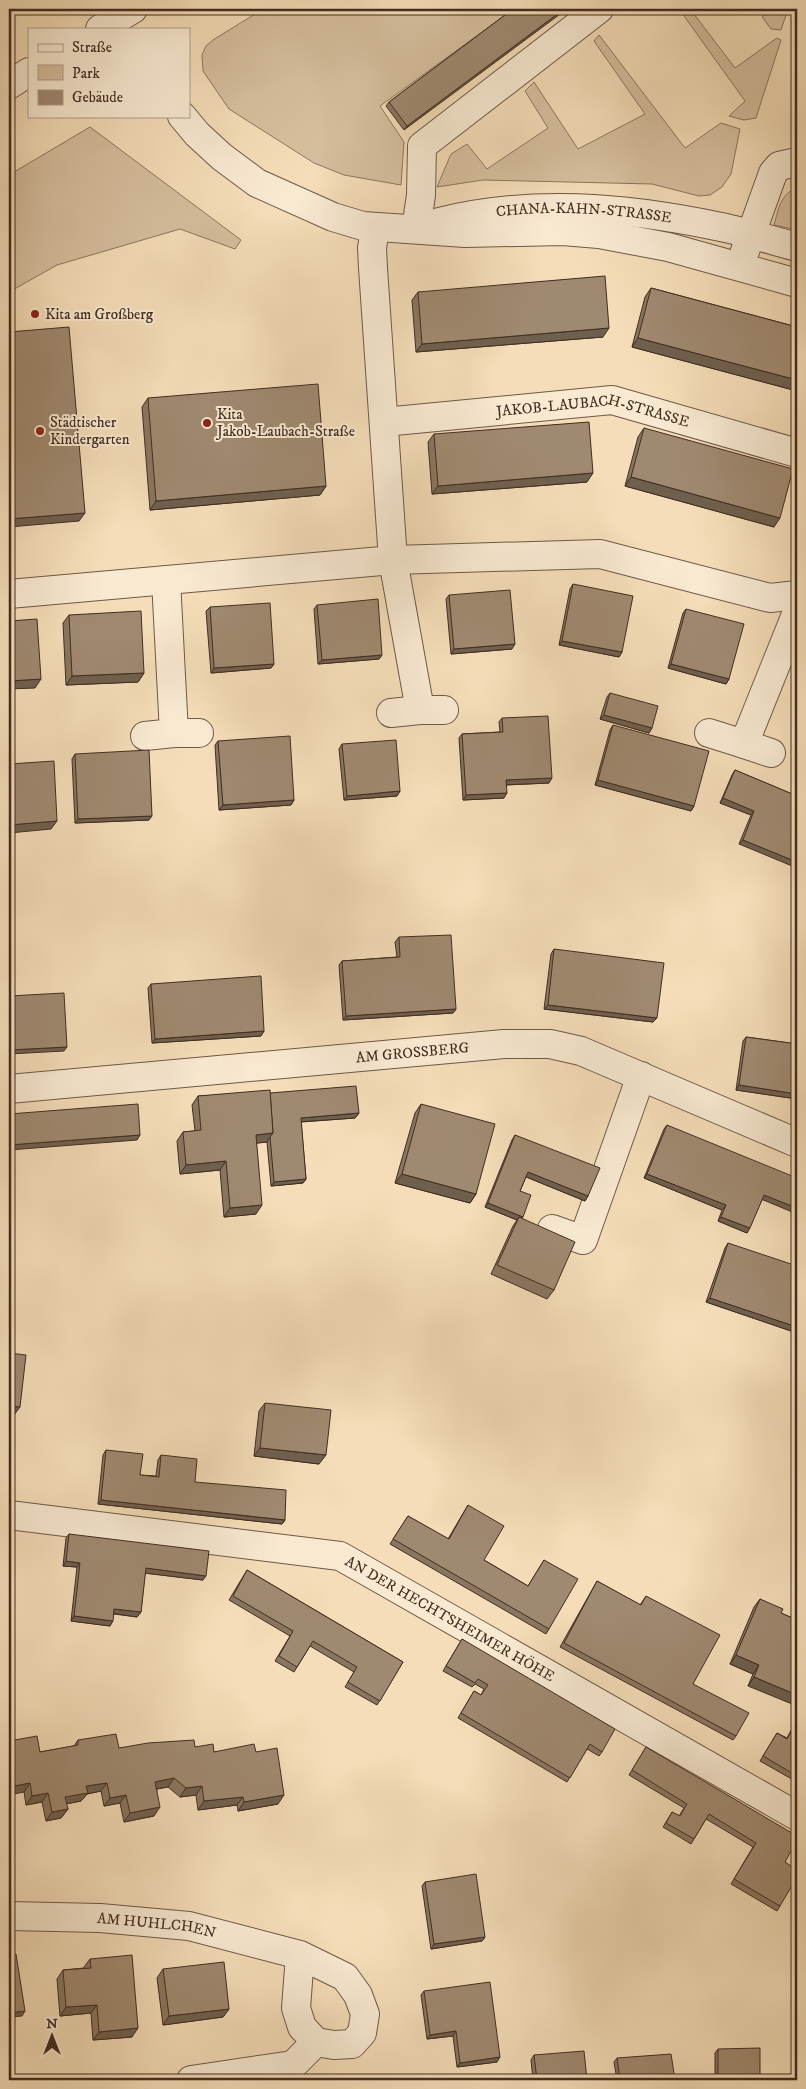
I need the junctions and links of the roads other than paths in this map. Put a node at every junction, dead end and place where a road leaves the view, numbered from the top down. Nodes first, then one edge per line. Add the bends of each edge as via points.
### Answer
1 (599, 9) edge
2 (28, 73) edge
3 (9, 85) edge
4 (184, 118) edge
5 (797, 162) edge
6 (375, 228) junction
7 (416, 229) junction
8 (751, 235) junction
9 (797, 247) edge
10 (740, 267) junction
11 (797, 283) edge
12 (384, 422) junction
13 (797, 453) edge
14 (392, 560) junction
15 (166, 580) junction
16 (9, 594) edge
17 (797, 594) edge
18 (797, 612) edge
19 (391, 713) dead end
20 (709, 733) dead end
21 (145, 736) dead end
22 (744, 744) junction
23 (771, 753) dead end
24 (641, 1076) junction
25 (9, 1089) edge
26 (797, 1142) edge
27 (552, 1229) edge
28 (9, 1515) edge
29 (797, 1816) edge
30 (9, 1916) edge
31 (300, 1955) junction
32 (316, 2042) junction
33 (191, 2080) edge

1 - 7 street via 422,146 421,195
2 - 3 street
4 - 6 street, CHANA-KAHN-STRASSE via 222,157 257,183 333,216
5 - 8 street via 779,166 773,173
6 - 7 street, CHANA-KAHN-STRASSE
6 - 12 street via 372,248
7 - 8 street, CHANA-KAHN-STRASSE via 460,216 572,207 648,215
7 - 10 street, CHANA-KAHN-STRASSE via 465,233 599,234 668,247
8 - 9 street, CHANA-KAHN-STRASSE
8 - 10 street
10 - 11 street, CHANA-KAHN-STRASSE
12 - 13 street, JAKOB-LAUBACH-STRASSE via 612,400
12 - 14 street
14 - 15 street
14 - 17 street via 600,554 770,598
14 - 19 street via 432,710
15 - 16 street
15 - 21 street via 186,733
18 - 22 street
20 - 22 street
22 - 23 street
24 - 25 street, AM GROSSBERG via 581,1050 550,1044 504,1044
24 - 26 street, AM GROSSBERG
24 - 27 street via 583,1240
28 - 29 street, AN DER HECHTSHEIMER HÖHE via 340,1556
30 - 31 street, AM HUHLCHEN via 100,1918 189,1926
31 - 32 street via 296,2008 302,2027
31 - 32 street, AM HUHLCHEN via 345,1977 358,1995 365,2014 362,2033 352,2044
32 - 33 street via 293,2065

